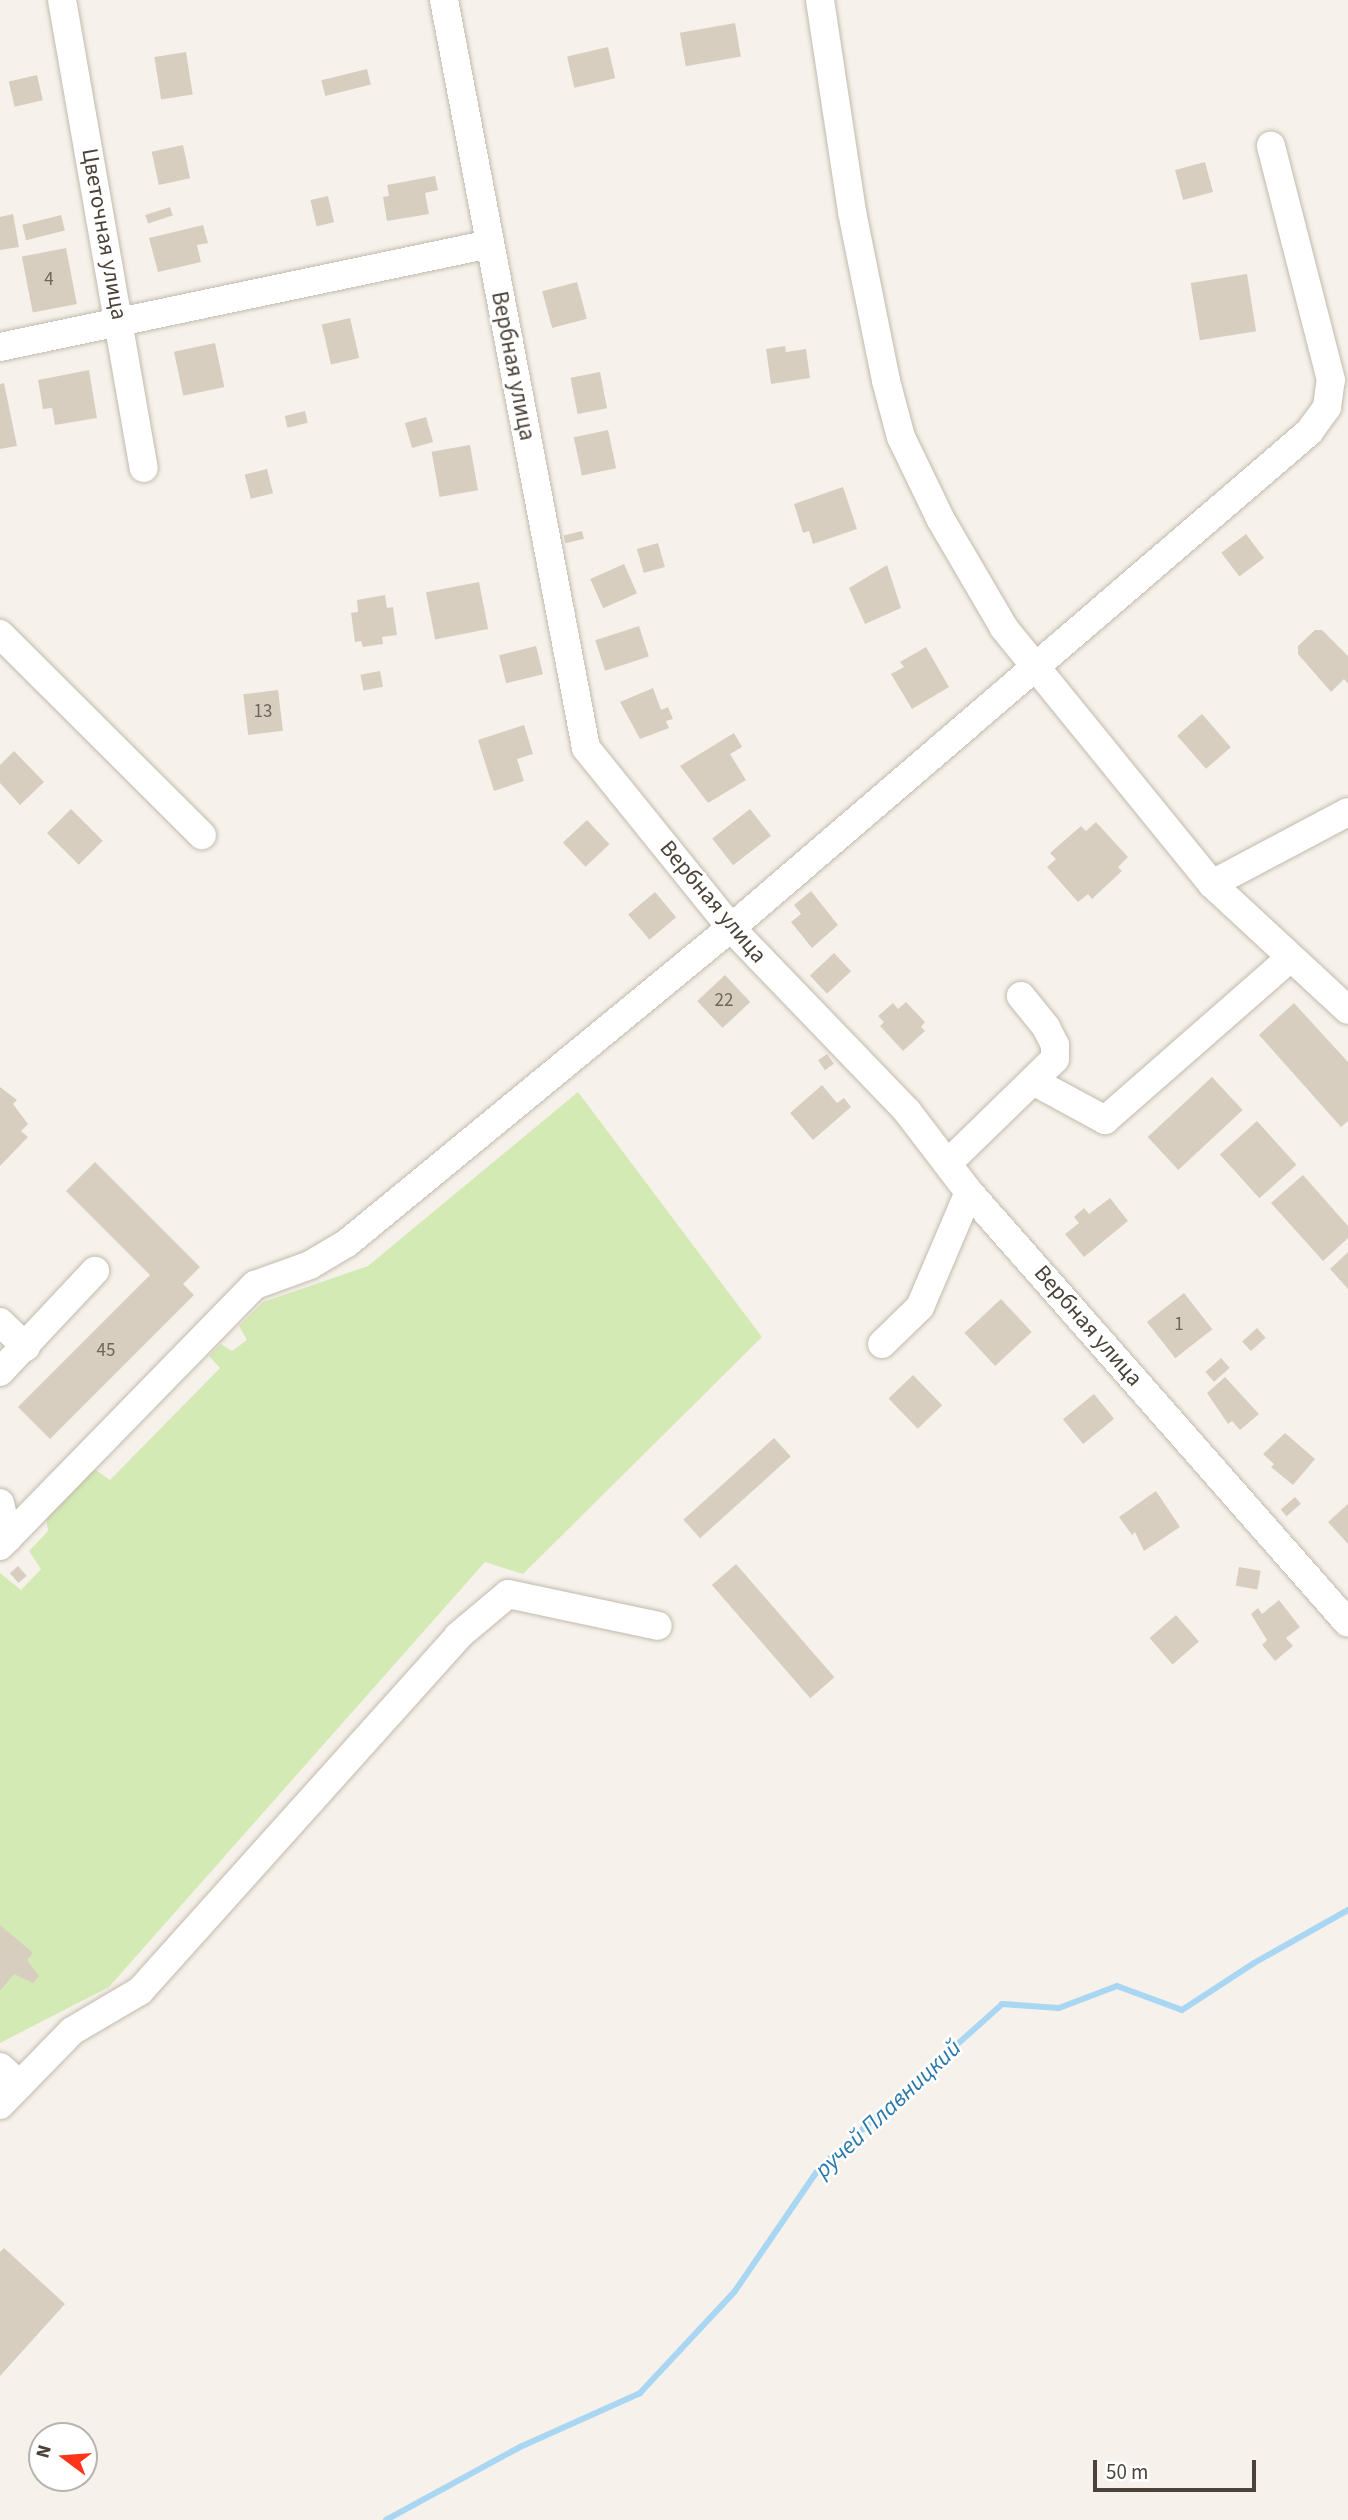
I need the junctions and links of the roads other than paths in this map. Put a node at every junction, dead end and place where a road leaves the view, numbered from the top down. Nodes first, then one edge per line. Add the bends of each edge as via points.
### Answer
1 (61, 0) edge
2 (444, 0) edge
3 (820, 0) edge
4 (1272, 146) dead end
5 (490, 244) junction
6 (120, 322) junction
7 (0, 347) edge
8 (144, 468) dead end
9 (0, 634) edge
10 (1037, 667) junction
11 (1348, 812) edge
12 (202, 835) dead end
13 (1212, 884) junction
14 (730, 928) junction
15 (1290, 958) junction
16 (1021, 996) dead end
17 (1348, 1010) edge
18 (1035, 1082) junction
19 (948, 1163) junction
20 (969, 1192) junction
21 (95, 1271) dead end
22 (0, 1322) edge
23 (881, 1344) dead end
24 (26, 1347) junction
25 (0, 1372) edge
26 (0, 1503) edge
27 (4, 1542) edge
28 (1347, 1622) edge
29 (659, 1626) dead end
30 (5, 2072) edge
31 (0, 2105) edge

1 - 6 street, Цветочная улица
2 - 5 street, Вербная улица
3 - 10 street via 852,212 901,437 941,520 1004,628
4 - 10 street via 1331,380 1327,407 1308,432
5 - 6 street
5 - 14 street, Вербная улица via 586,748
6 - 7 street
6 - 8 street, Цветочная улица
9 - 12 street
10 - 13 street
10 - 14 street
11 - 13 street
13 - 15 street
14 - 19 street, Вербная улица via 907,1111
14 - 27 street via 346,1243 310,1265 254,1285
15 - 17 street
15 - 18 street via 1105,1120
16 - 18 street via 1055,1045 1055,1059
18 - 19 street
19 - 20 street, Вербная улица
20 - 23 street via 920,1307
20 - 28 street, Вербная улица
21 - 24 street
22 - 24 street
24 - 25 street
26 - 27 street
29 - 30 street via 508,1594 458,1636 140,1991
30 - 31 street

